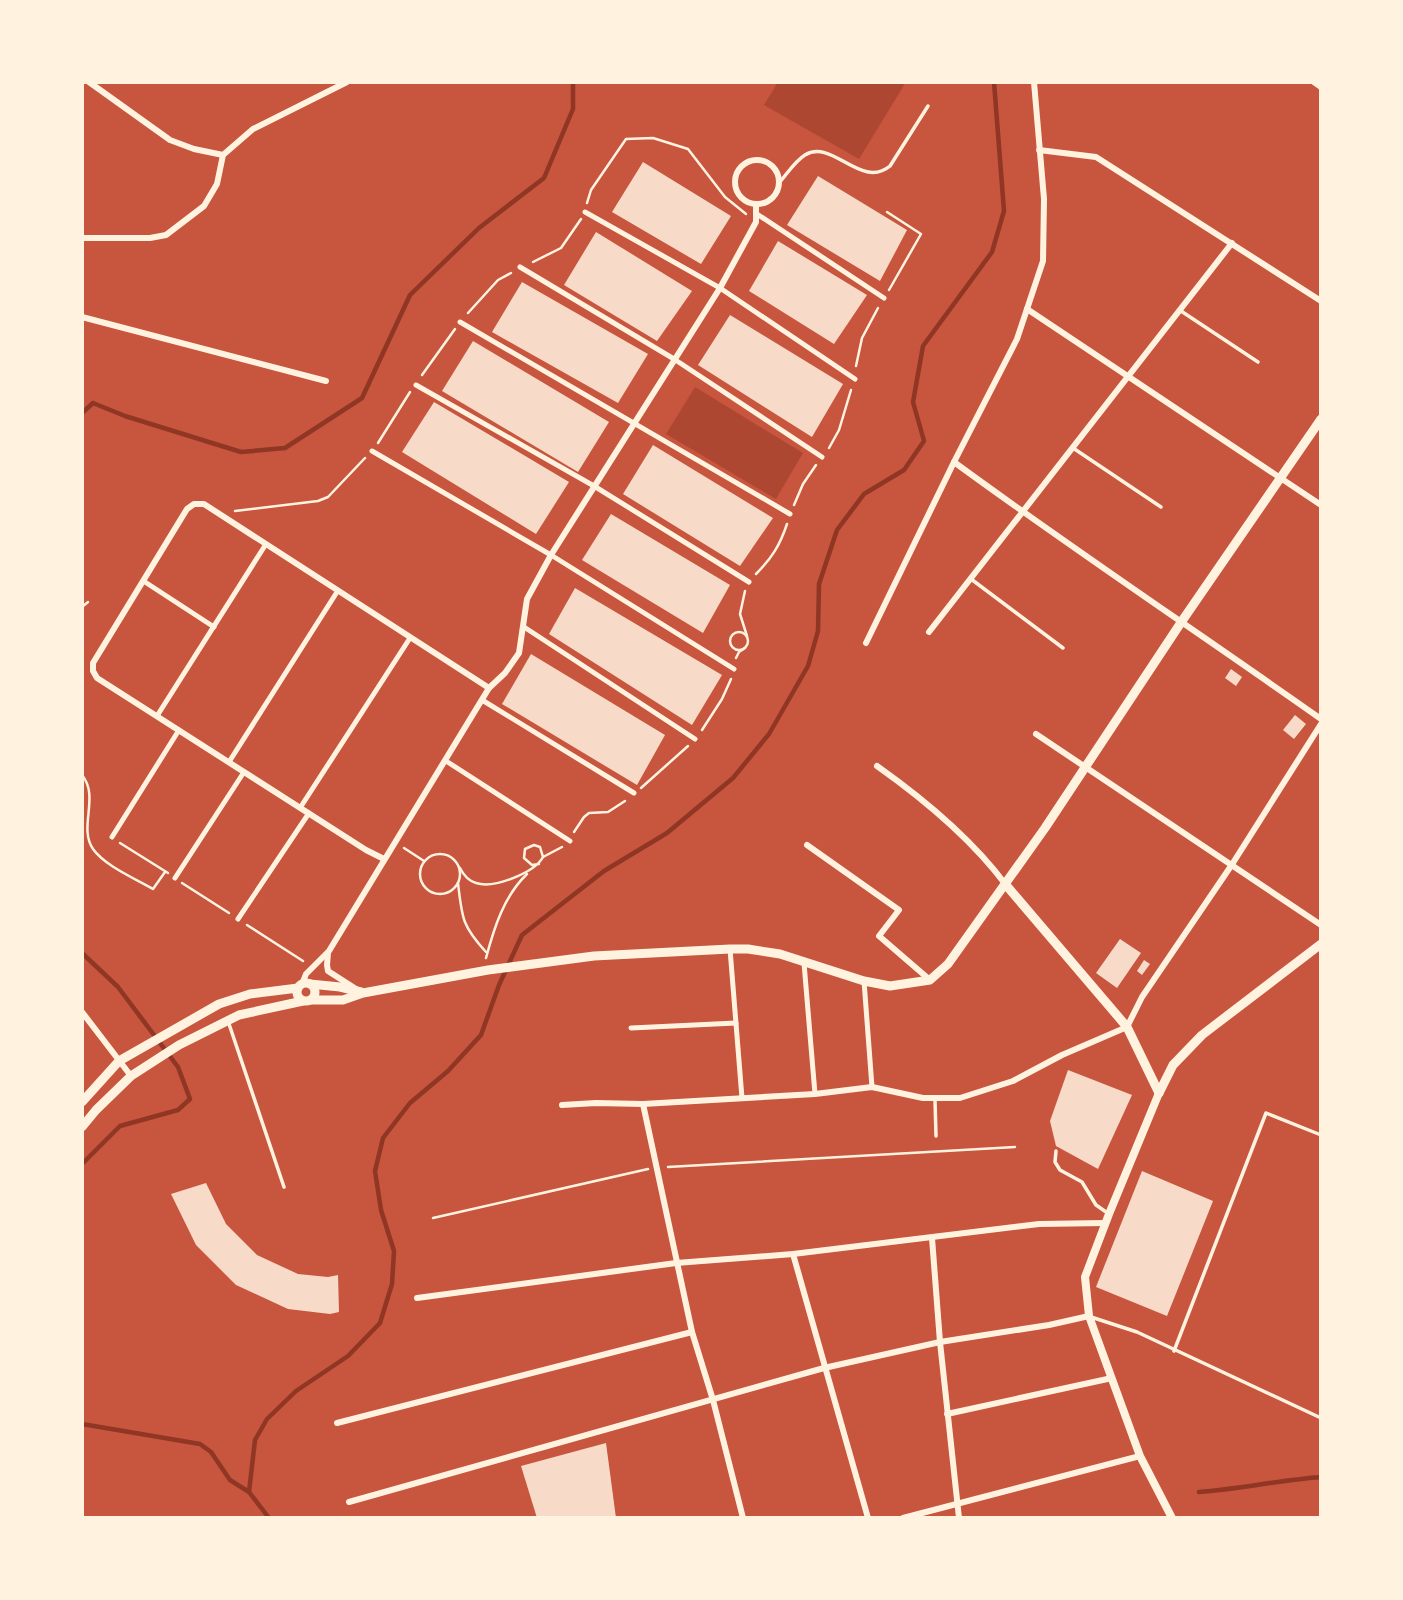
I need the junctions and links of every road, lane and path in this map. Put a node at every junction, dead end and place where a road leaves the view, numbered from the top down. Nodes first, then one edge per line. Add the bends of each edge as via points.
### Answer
1 (89, 82) edge
2 (347, 82) edge
3 (1034, 82) edge
4 (1314, 82) edge
5 (1321, 87) edge
6 (928, 106) dead end
7 (1038, 150) junction
8 (223, 155) junction
9 (779, 183) junction
10 (756, 205) junction
11 (585, 212) junction
12 (887, 212) dead end
13 (756, 218) junction
14 (82, 239) edge
15 (1232, 243) junction
16 (520, 268) junction
17 (720, 288) junction
18 (884, 298) junction
19 (1321, 301) edge
20 (1027, 309) junction
21 (1179, 310) junction
22 (82, 317) edge
23 (460, 323) junction
24 (674, 359) junction
25 (1258, 362) dead end
26 (1128, 376) junction
27 (855, 379) junction
28 (326, 381) dead end
29 (416, 384) junction
30 (1321, 419) edge
31 (635, 422) junction
32 (1073, 448) junction
33 (372, 451) junction
34 (822, 457) junction
35 (954, 462) junction
36 (1280, 478) junction
37 (594, 486) junction
38 (1321, 505) edge
39 (1161, 508) dead end
40 (218, 513) junction
41 (1024, 513) junction
42 (790, 514) junction
43 (266, 544) junction
44 (551, 555) junction
45 (971, 579) junction
46 (145, 582) junction
47 (749, 583) junction
48 (337, 592) junction
49 (88, 602) dead end
50 (82, 607) edge
51 (1182, 621) junction
52 (214, 627) junction
53 (524, 627) junction
54 (929, 632) dead end
55 (747, 635) junction
56 (410, 638) junction
57 (866, 643) dead end
58 (745, 648) junction
59 (1063, 648) dead end
60 (734, 668) junction
61 (489, 688) junction
62 (482, 700) junction
63 (157, 716) junction
64 (1321, 722) edge
65 (179, 730) junction
66 (1037, 734) dead end
67 (695, 739) junction
68 (446, 761) junction
69 (229, 762) junction
70 (877, 766) dead end
71 (1086, 766) junction
72 (244, 772) junction
73 (635, 793) junction
74 (300, 808) junction
75 (309, 813) junction
76 (112, 837) joint
77 (570, 841) junction
78 (395, 842) junction
79 (807, 845) dead end
80 (544, 857) junction
81 (384, 859) junction
82 (424, 861) junction
83 (538, 863) junction
84 (1231, 866) junction
85 (460, 868) junction
86 (165, 872) junction
87 (530, 872) junction
88 (175, 878) junction
89 (458, 883) junction
90 (1006, 885) junction
91 (153, 889) dead end
92 (239, 919) junction
93 (1321, 925) edge
94 (1321, 944) edge
95 (730, 949) junction
96 (329, 951) junction
97 (487, 954) junction
98 (804, 963) junction
99 (313, 967) junction
100 (484, 971) junction
101 (930, 980) junction
102 (864, 981) junction
103 (303, 985) junction
104 (363, 993) junction
105 (307, 1001) junction
106 (82, 1012) edge
107 (227, 1019) junction
108 (736, 1023) junction
109 (1127, 1027) junction
110 (631, 1028) dead end
111 (119, 1061) junction
112 (131, 1076) junction
113 (872, 1087) junction
114 (1159, 1093) junction
115 (815, 1094) junction
116 (741, 1098) junction
117 (935, 1098) junction
118 (82, 1102) edge
119 (643, 1104) junction
120 (562, 1105) dead end
121 (82, 1127) edge
122 (1321, 1135) edge
123 (936, 1136) dead end
124 (1015, 1147) dead end
125 (1056, 1151) dead end
126 (657, 1167) junction
127 (284, 1187) dead end
128 (433, 1218) dead end
129 (1107, 1218) junction
130 (932, 1238) junction
131 (793, 1254) junction
132 (676, 1263) junction
133 (417, 1298) dead end
134 (1089, 1316) junction
135 (692, 1332) junction
136 (940, 1342) junction
137 (1174, 1351) junction
138 (824, 1368) junction
139 (1112, 1378) junction
140 (713, 1399) junction
141 (947, 1414) junction
142 (1321, 1418) edge
143 (337, 1423) dead end
144 (1140, 1456) junction
145 (349, 1502) dead end
146 (957, 1503) junction
147 (743, 1518) edge
148 (868, 1518) edge
149 (903, 1518) edge
150 (959, 1518) edge
151 (1172, 1518) edge

1 - 8 street via 170,140
2 - 8 street via 253,130
3 - 7 street
4 - 5 street
6 - 9 lane via 883,172 866,172 816,151 801,157
7 - 15 street via 1096,157
7 - 20 street via 1044,199 1043,261
8 - 14 street via 217,184 204,206 166,235
9 - 10 street via 772,199
9 - 10 street via 766,162 742,166 734,181 736,190
10 - 13 street
11 - 13 path via 591,190 626,139 653,138 688,149 725,197
11 - 16 path via 561,248
11 - 17 street
12 - 18 path via 922,234
13 - 17 street
13 - 18 street
15 - 19 street
15 - 21 street
16 - 23 path via 498,280
16 - 24 street
17 - 24 street
17 - 27 street
18 - 27 path via 862,338
20 - 26 street
20 - 35 street via 1017,339
21 - 25 lane
21 - 26 street
22 - 28 street
23 - 29 path
23 - 31 street
24 - 31 street
24 - 34 street
26 - 32 street
26 - 36 street
27 - 34 path via 839,430
29 - 33 path
29 - 37 street
30 - 36 main road
31 - 37 street
31 - 42 street
32 - 39 lane
32 - 41 street
33 - 40 path via 328,497
33 - 44 street
34 - 42 path
35 - 41 street
35 - 57 street
36 - 38 street
36 - 51 main road
37 - 44 street
37 - 47 street
40 - 43 street
40 - 46 street via 204,504 187,509
41 - 45 street
41 - 51 street
42 - 47 path via 779,546
43 - 48 street
43 - 52 street
44 - 53 street via 527,599
44 - 60 street
45 - 54 street
45 - 59 lane
46 - 52 street
46 - 63 street via 93,663 93,671
47 - 55 path via 740,614
48 - 56 street
48 - 69 street
49 - 50 path
51 - 64 street
51 - 71 main road
52 - 63 street
53 - 61 street via 519,653
53 - 67 street
55 - 58 path
55 - 58 path via 739,631 730,638 732,647
56 - 61 street
56 - 74 street
58 - 60 path via 736,657
60 - 67 path via 722,699
61 - 62 street
62 - 68 street
62 - 73 street
63 - 65 street
64 - 84 street
65 - 69 street
65 - 76 street
66 - 71 street
67 - 73 path
68 - 77 street
68 - 78 street
69 - 72 street
70 - 90 street via 949,824
71 - 84 street
71 - 90 main road
72 - 74 street
72 - 88 street
73 - 77 path via 608,812 589,813
74 - 75 street
75 - 81 street
75 - 92 street
76 - 86 path
77 - 80 path
78 - 81 street
78 - 82 path
79 - 101 street via 899,911 879,936
80 - 83 path
80 - 83 path via 537,846 525,849 526,861
81 - 96 street
82 - 85 path via 445,854
82 - 89 path via 422,882 431,892 441,894
83 - 87 path
84 - 93 street
84 - 109 street via 1142,997
85 - 87 path via 476,883 489,884
85 - 89 path
86 - 88 path
86 - 91 path
87 - 97 path via 507,902
88 - 92 path
89 - 97 path via 462,918
90 - 101 main road via 948,964
90 - 109 main road
92 - 99 path
94 - 114 main road via 1202,1035 1172,1065
95 - 98 main road via 780,954
95 - 100 main road via 594,956
95 - 108 street
96 - 99 street
96 - 104 street via 328,971
97 - 100 path
98 - 102 main road
98 - 115 street
99 - 103 street
100 - 104 main road
101 - 102 main road via 890,986
102 - 113 street
103 - 104 main road
103 - 105 main road via 298,997
103 - 105 main road via 315,990 315,996
103 - 111 main road via 233,998
104 - 105 main road
105 - 107 main road
106 - 111 street
107 - 112 main road
107 - 127 lane
108 - 110 street
108 - 116 street
109 - 114 main road
109 - 117 street via 1013,1081 960,1098
111 - 112 street
111 - 118 main road
112 - 121 main road
113 - 115 street
113 - 117 street
114 - 129 street
115 - 116 street
116 - 119 street
117 - 123 lane
119 - 120 street
119 - 126 street
122 - 137 lane via 1266,1113
124 - 126 path
125 - 129 lane via 1060,1170 1082,1182
126 - 128 path
126 - 132 street
129 - 130 street
129 - 134 street via 1085,1277
130 - 131 street
130 - 136 street
131 - 132 street
131 - 138 street
132 - 133 street
132 - 135 street
134 - 136 street
134 - 137 lane
134 - 139 street
135 - 140 street
135 - 143 street
136 - 138 street
136 - 141 street
137 - 142 lane
138 - 140 street
138 - 148 street
139 - 141 street
139 - 144 street
140 - 145 street
140 - 147 street
141 - 146 street
144 - 146 street
144 - 151 street
146 - 149 street
146 - 150 street

